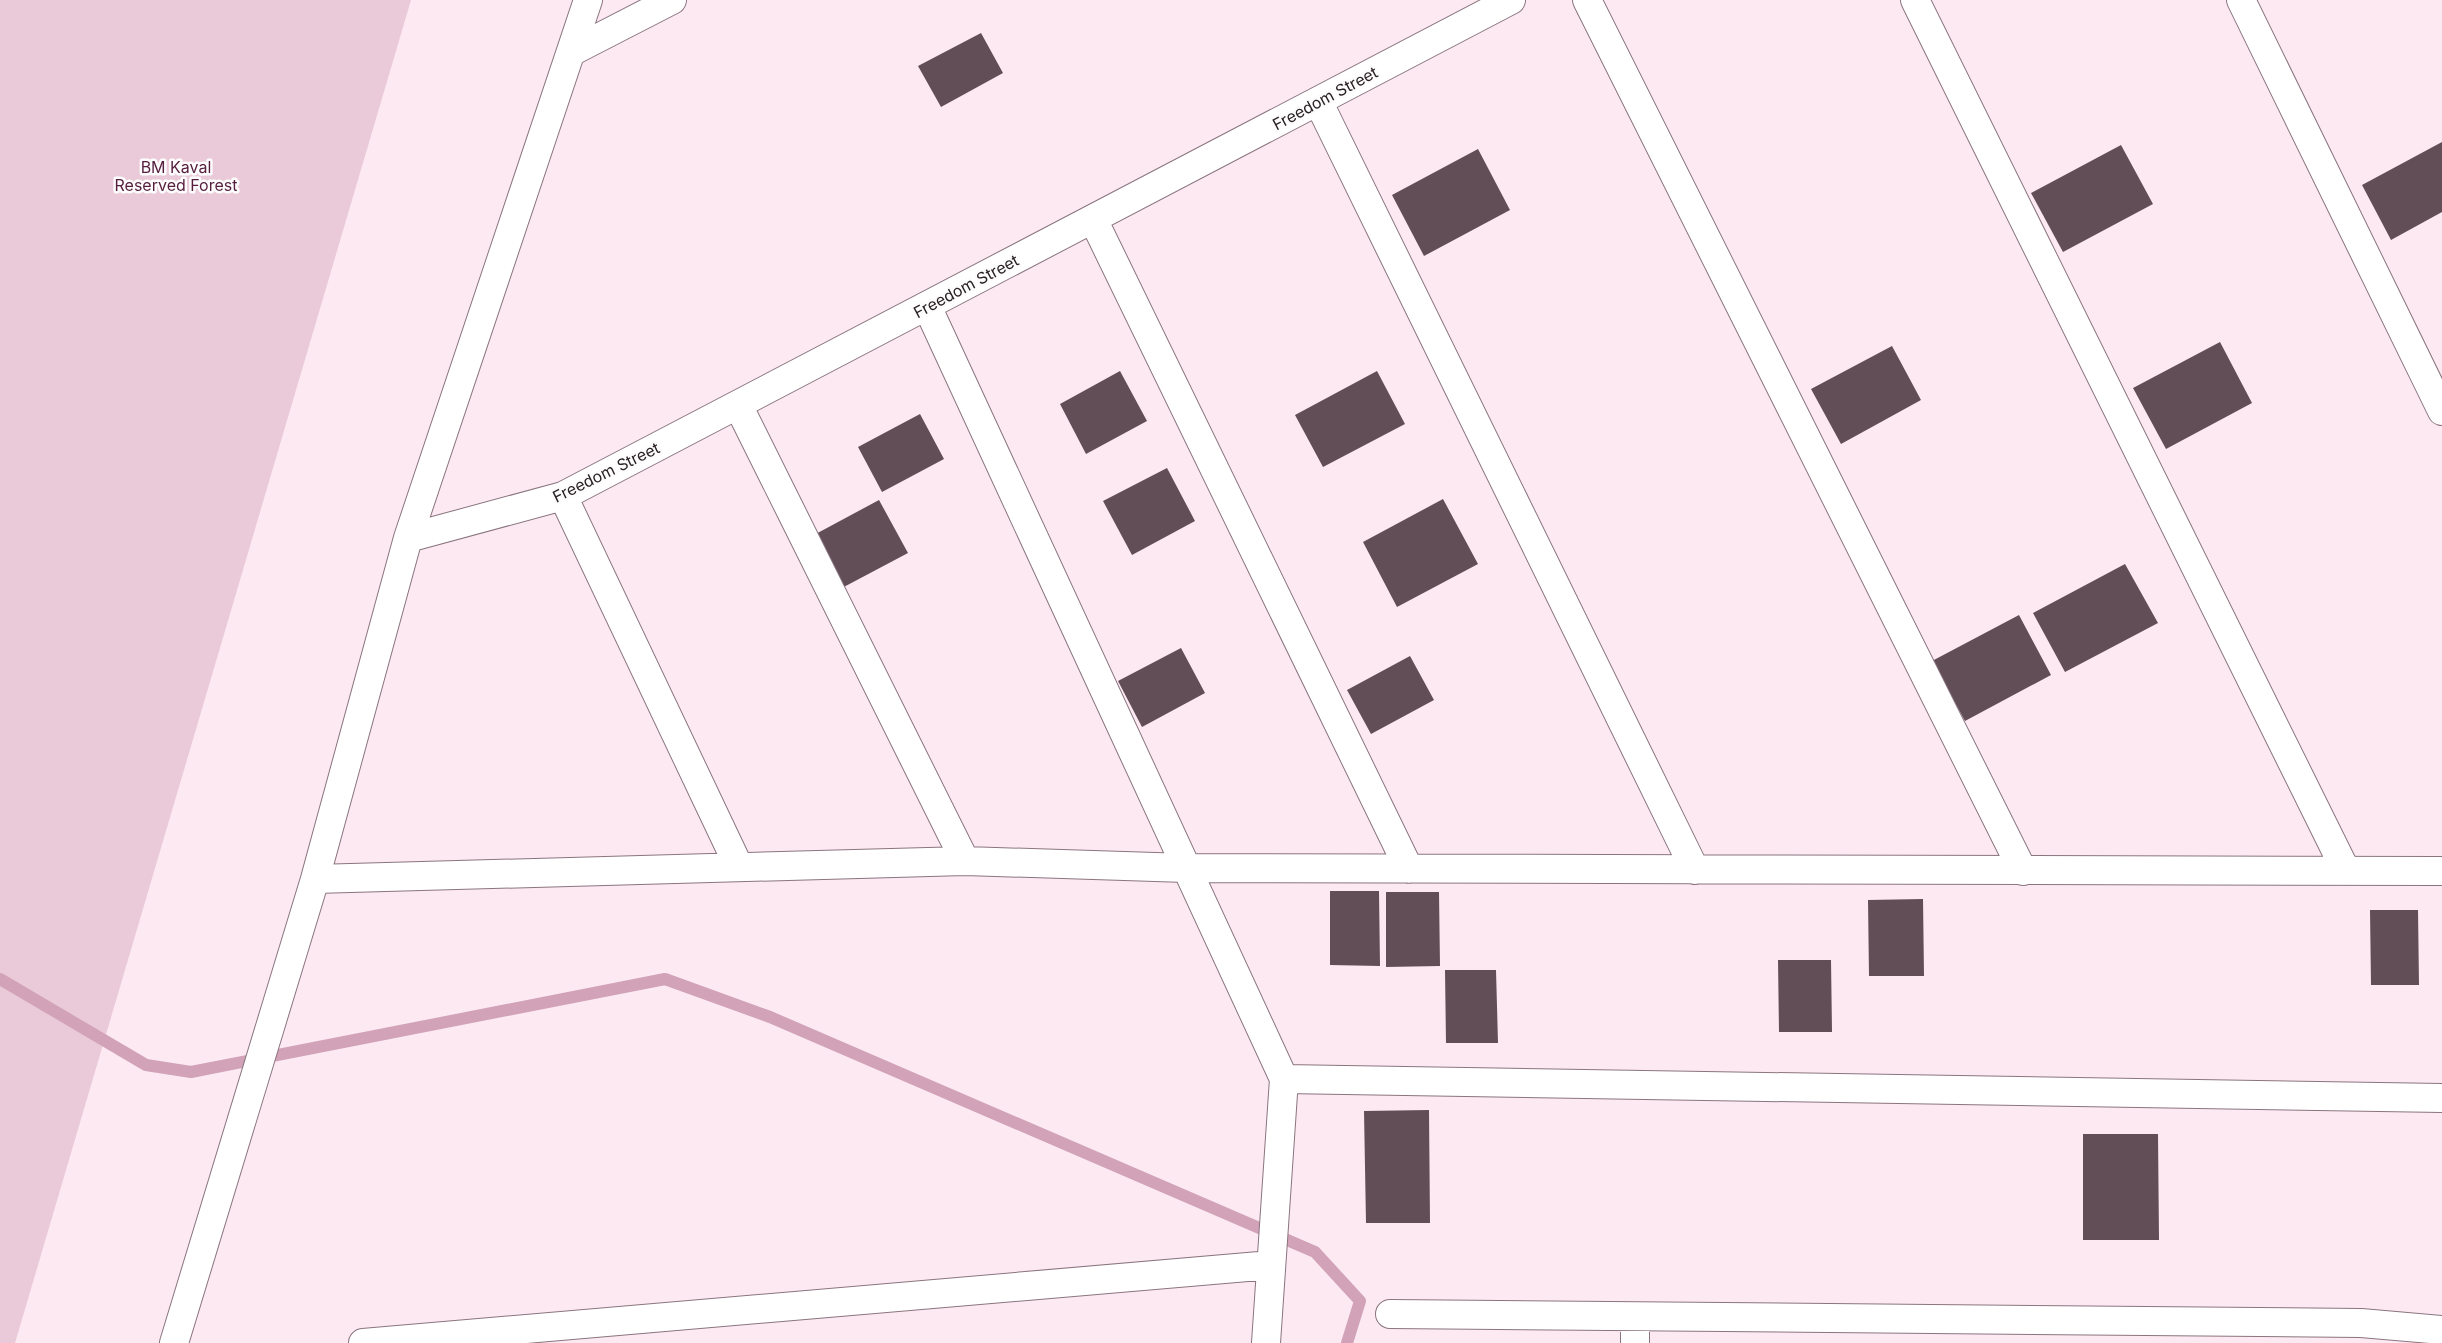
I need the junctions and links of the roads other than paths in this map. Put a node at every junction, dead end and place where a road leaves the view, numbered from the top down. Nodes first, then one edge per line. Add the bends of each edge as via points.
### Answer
1 (588, 0) edge
2 (672, 0) edge
3 (1511, 0) edge
4 (1587, 0) edge
5 (1915, 0) edge
6 (2241, 0) edge
7 (571, 52) junction
8 (1318, 101) junction
9 (1093, 219) junction
10 (927, 306) junction
11 (738, 405) junction
12 (2442, 411) edge
13 (563, 496) junction
14 (408, 538) junction
15 (965, 861) junction
16 (739, 867) junction
17 (1186, 868) junction
18 (1409, 869) junction
19 (1695, 870) junction
20 (2023, 871) junction
21 (2346, 871) junction
22 (2442, 871) edge
23 (315, 880) junction
24 (1284, 1079) junction
25 (2442, 1098) edge
26 (1271, 1265) junction
27 (1390, 1314) dead end
28 (1635, 1330) edge
29 (2442, 1330) edge
30 (174, 1343) edge
31 (363, 1343) edge
32 (1266, 1343) edge

1 - 7 street
2 - 7 street
3 - 8 street, Freedom Street
4 - 20 street
5 - 21 street
6 - 12 street
7 - 14 street
8 - 9 street, Freedom Street
8 - 19 street
9 - 10 street, Freedom Street
9 - 18 street
10 - 11 street, Freedom Street
10 - 17 street
11 - 13 street, Freedom Street
11 - 15 street
13 - 14 street, Freedom Street
13 - 16 street
14 - 23 street
15 - 16 street
15 - 17 street
16 - 23 street
17 - 18 street
17 - 24 street
18 - 19 street
19 - 20 street
20 - 21 street
21 - 22 street
23 - 30 street
24 - 25 street
24 - 26 street
26 - 31 street
26 - 32 street
27 - 28 street
28 - 29 street via 2361,1323

